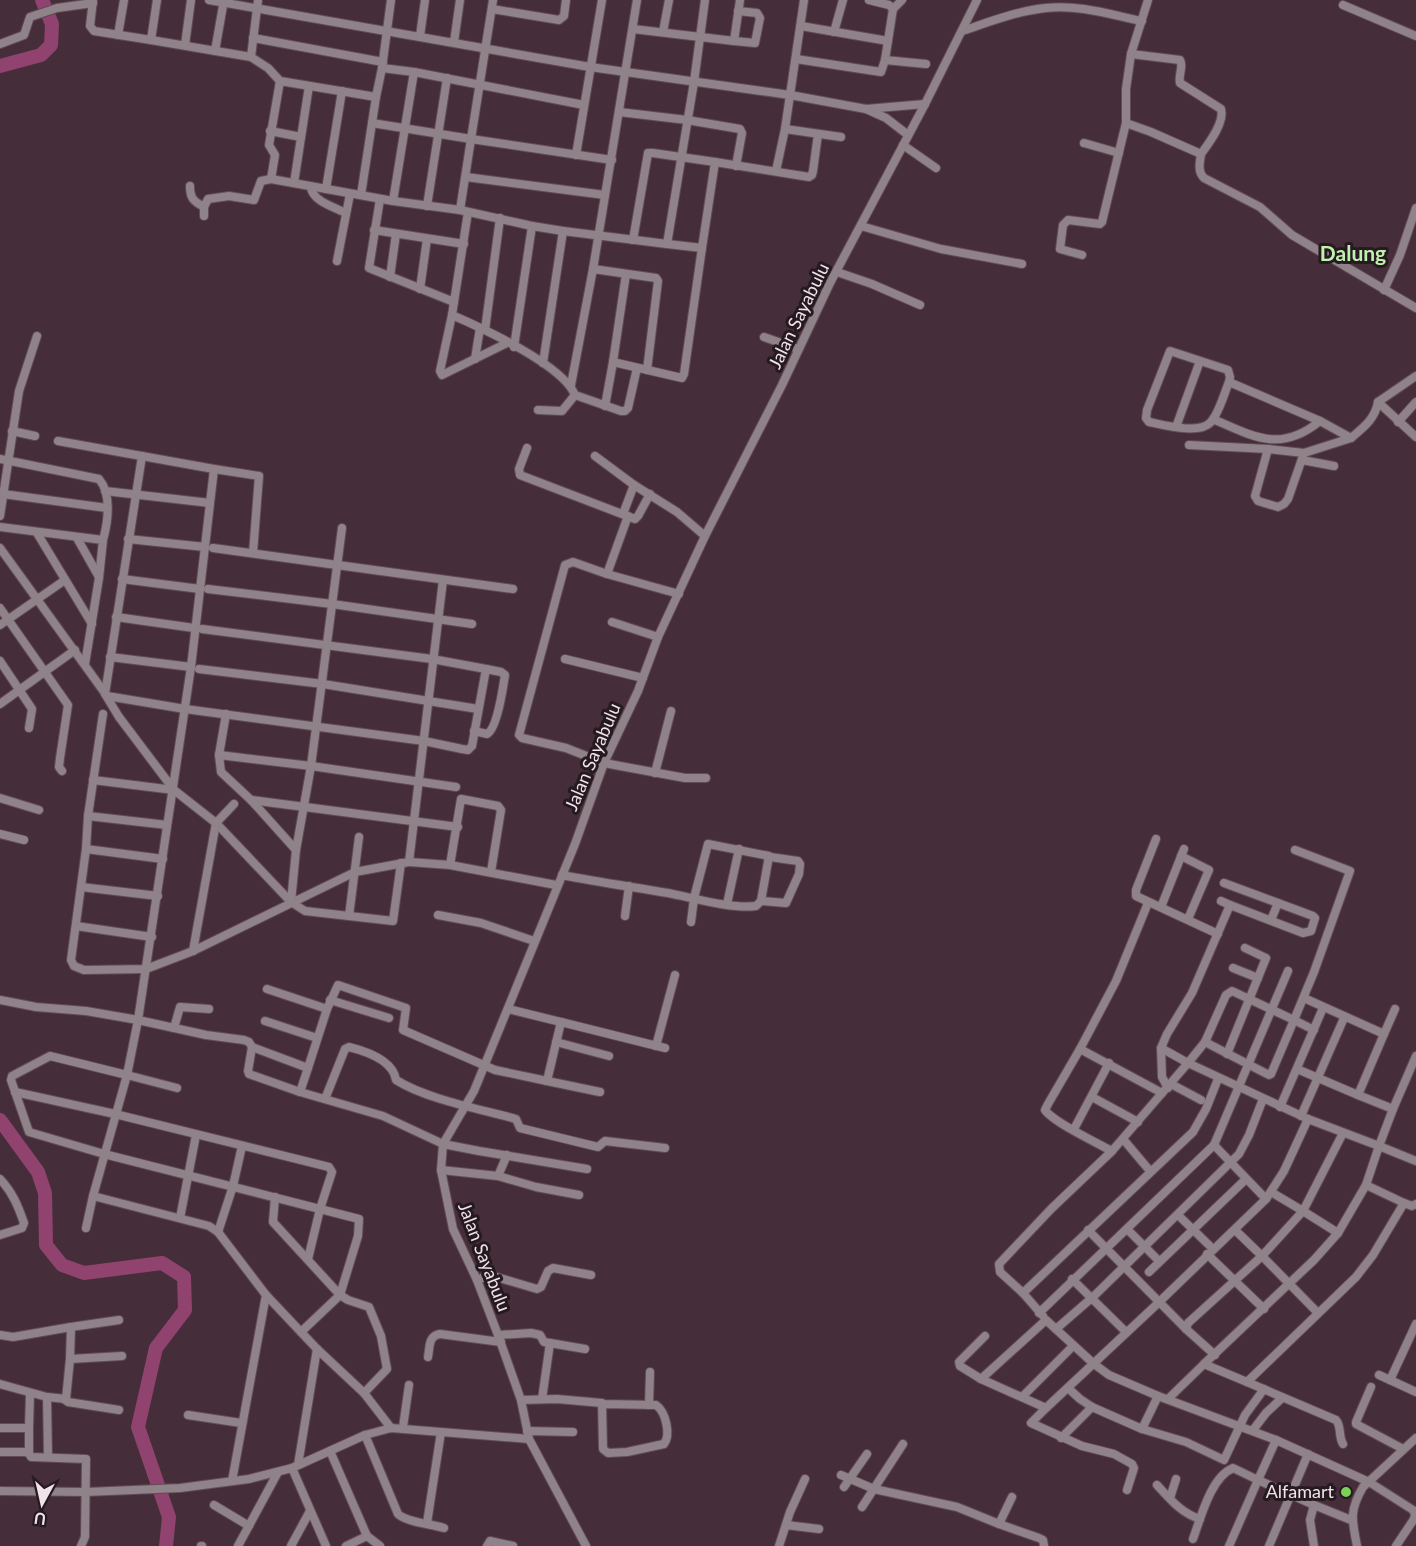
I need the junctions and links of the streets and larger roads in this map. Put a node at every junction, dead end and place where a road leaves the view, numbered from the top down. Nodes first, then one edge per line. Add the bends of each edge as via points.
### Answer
1 (124, 0) edge
2 (157, 0) edge
3 (191, 0) edge
4 (209, 0) edge
5 (391, 0) edge
6 (425, 0) edge
7 (459, 0) edge
8 (493, 0) edge
9 (566, 0) edge
10 (602, 0) edge
11 (637, 0) edge
12 (669, 0) edge
13 (705, 0) edge
14 (740, 0) edge
15 (804, 0) edge
16 (843, 0) edge
17 (868, 0) edge
18 (902, 0) edge
19 (977, 0) edge
20 (1148, 0) edge
21 (224, 1) edge
22 (93, 2) edge
23 (257, 4) edge
24 (1342, 5) dead end
25 (492, 9) junction
26 (893, 9) junction
27 (738, 11) junction
28 (1142, 21) junction
29 (801, 26) junction
30 (633, 29) junction
31 (387, 31) junction
32 (962, 31) junction
33 (663, 32) junction
34 (834, 32) junction
35 (118, 35) junction
36 (420, 36) junction
37 (1416, 36) edge
38 (253, 38) junction
39 (699, 38) junction
40 (151, 40) junction
41 (734, 41) junction
42 (888, 41) junction
43 (454, 42) junction
44 (0, 45) edge
45 (185, 45) junction
46 (486, 48) junction
47 (216, 51) junction
48 (1131, 54) junction
49 (251, 57) junction
50 (796, 59) junction
51 (885, 60) junction
52 (926, 64) dead end
53 (383, 65) junction
54 (590, 67) junction
55 (414, 72) junction
56 (626, 72) junction
57 (447, 78) junction
58 (280, 81) junction
59 (694, 82) junction
60 (480, 85) junction
61 (309, 86) junction
62 (342, 91) junction
63 (790, 95) junction
64 (376, 98) junction
65 (925, 104) junction
66 (584, 105) junction
67 (866, 109) junction
68 (618, 112) junction
69 (687, 120) junction
70 (372, 123) junction
71 (1126, 123) junction
72 (405, 128) junction
73 (785, 129) junction
74 (270, 131) junction
75 (438, 134) junction
76 (818, 134) junction
77 (908, 135) junction
78 (301, 137) junction
79 (841, 137) dead end
80 (471, 140) junction
81 (1084, 143) dead end
82 (903, 145) junction
83 (1119, 153) junction
84 (1202, 154) junction
85 (576, 155) junction
86 (681, 157) junction
87 (612, 160) junction
88 (715, 162) junction
89 (736, 166) junction
90 (936, 168) dead end
91 (776, 171) junction
92 (466, 177) junction
93 (271, 179) junction
94 (294, 183) junction
95 (190, 186) dead end
96 (311, 187) junction
97 (326, 189) junction
98 (350, 194) junction
99 (361, 195) junction
100 (605, 195) junction
101 (380, 199) junction
102 (393, 201) junction
103 (427, 206) junction
104 (204, 207) junction
105 (1416, 208) edge
106 (464, 211) junction
107 (346, 213) junction
108 (204, 216) dead end
109 (501, 218) junction
110 (532, 226) junction
111 (861, 226) junction
112 (374, 230) junction
113 (563, 231) junction
114 (396, 234) junction
115 (597, 236) junction
116 (427, 239) junction
117 (633, 240) junction
118 (464, 244) junction
119 (667, 244) junction
120 (702, 248) junction
121 (1082, 255) dead end
122 (337, 261) dead end
123 (1022, 264) dead end
124 (593, 268) junction
125 (837, 272) junction
126 (626, 274) junction
127 (390, 277) junction
128 (420, 289) junction
129 (1384, 290) junction
130 (454, 302) junction
131 (920, 305) dead end
132 (1416, 308) edge
133 (452, 315) junction
134 (483, 329) junction
135 (37, 336) dead end
136 (764, 337) dead end
137 (511, 345) junction
138 (798, 349) junction
139 (475, 359) junction
140 (1200, 361) junction
141 (613, 362) junction
142 (543, 363) junction
143 (637, 368) junction
144 (646, 370) junction
145 (1416, 376) edge
146 (1229, 382) junction
147 (571, 385) junction
148 (575, 395) junction
149 (1378, 402) junction
150 (1416, 402) edge
151 (605, 405) junction
152 (538, 410) dead end
153 (1213, 419) junction
154 (1320, 421) junction
155 (1398, 422) junction
156 (1176, 427) junction
157 (12, 431) junction
158 (36, 436) dead end
159 (1416, 437) edge
160 (1351, 438) junction
161 (58, 441) dead end
162 (1189, 445) dead end
163 (527, 448) dead end
164 (1268, 449) junction
165 (142, 456) junction
166 (595, 456) dead end
167 (1303, 456) junction
168 (4, 459) edge
169 (1334, 466) dead end
170 (214, 469) junction
171 (634, 485) junction
172 (105, 491) junction
173 (3, 494) junction
174 (135, 494) junction
175 (650, 494) junction
176 (210, 503) junction
177 (107, 508) junction
178 (625, 515) junction
179 (0, 516) edge
180 (0, 527) edge
181 (342, 528) dead end
182 (37, 533) junction
183 (705, 536) junction
184 (77, 538) junction
185 (129, 539) junction
186 (103, 540) junction
187 (0, 548) edge
188 (209, 548) junction
189 (253, 553) junction
190 (336, 564) junction
191 (608, 574) junction
192 (99, 578) junction
193 (122, 579) junction
194 (65, 580) junction
195 (443, 580) junction
196 (204, 589) junction
197 (513, 589) dead end
198 (679, 594) junction
199 (37, 600) junction
200 (332, 604) junction
201 (0, 608) edge
202 (116, 617) junction
203 (8, 619) junction
204 (438, 620) junction
205 (612, 622) dead end
206 (92, 624) junction
207 (472, 624) dead end
208 (0, 625) edge
209 (198, 628) junction
210 (658, 637) junction
211 (326, 645) junction
212 (75, 650) junction
213 (110, 657) junction
214 (432, 659) junction
215 (565, 659) dead end
216 (0, 661) edge
217 (84, 664) junction
218 (195, 668) junction
219 (486, 669) junction
220 (45, 671) junction
221 (643, 678) junction
222 (322, 684) junction
223 (19, 690) junction
224 (105, 694) junction
225 (427, 700) junction
226 (0, 705) edge
227 (185, 709) junction
228 (478, 709) junction
229 (670, 711) dead end
230 (103, 714) dead end
231 (226, 714) junction
232 (316, 726) junction
233 (29, 728) dead end
234 (474, 731) junction
235 (424, 741) junction
236 (219, 754) junction
237 (604, 763) junction
238 (311, 766) junction
239 (62, 771) dead end
240 (655, 773) junction
241 (706, 778) dead end
242 (93, 780) junction
243 (418, 782) junction
244 (456, 788) dead end
245 (174, 790) junction
246 (0, 798) edge
247 (251, 800) junction
248 (234, 804) dead end
249 (304, 808) junction
250 (39, 810) dead end
251 (88, 816) junction
252 (412, 822) junction
253 (216, 823) junction
254 (167, 825) junction
255 (458, 827) junction
256 (0, 834) edge
257 (358, 837) dead end
258 (1156, 839) dead end
259 (24, 840) dead end
260 (86, 849) junction
261 (739, 849) junction
262 (296, 850) junction
263 (1295, 850) dead end
264 (770, 857) junction
265 (163, 859) junction
266 (405, 862) junction
267 (450, 865) junction
268 (355, 872) junction
269 (491, 872) junction
270 (562, 875) junction
271 (1224, 883) dead end
272 (556, 885) junction
273 (629, 886) junction
274 (81, 887) junction
275 (158, 896) junction
276 (694, 898) junction
277 (761, 901) junction
278 (1221, 901) dead end
279 (291, 902) junction
280 (727, 903) junction
281 (1148, 903) junction
282 (1278, 903) junction
283 (1230, 905) junction
284 (1161, 907) junction
285 (438, 915) dead end
286 (349, 916) junction
287 (625, 916) dead end
288 (1188, 919) junction
289 (1271, 920) junction
290 (691, 922) dead end
291 (76, 926) junction
292 (1218, 934) junction
293 (152, 937) junction
294 (534, 942) junction
295 (1245, 948) dead end
296 (193, 951) junction
297 (1233, 968) dead end
298 (146, 969) junction
299 (1288, 971) dead end
300 (675, 975) dead end
301 (1258, 978) junction
302 (267, 989) dead end
303 (1304, 998) junction
304 (0, 1000) edge
305 (330, 1000) junction
306 (1248, 1000) junction
307 (1323, 1008) junction
308 (208, 1009) dead end
309 (327, 1009) junction
310 (507, 1009) junction
311 (1271, 1009) junction
312 (1395, 1009) dead end
313 (389, 1018) dead end
314 (1344, 1018) junction
315 (138, 1020) junction
316 (1294, 1020) junction
317 (265, 1021) dead end
318 (561, 1022) junction
319 (174, 1028) junction
320 (1314, 1030) junction
321 (1384, 1034) junction
322 (317, 1038) junction
323 (556, 1042) junction
324 (1205, 1042) junction
325 (656, 1046) junction
326 (252, 1047) junction
327 (665, 1048) dead end
328 (1161, 1048) junction
329 (1080, 1049) junction
330 (1227, 1054) junction
331 (609, 1056) dead end
332 (1416, 1056) edge
333 (1109, 1063) junction
334 (1188, 1063) junction
335 (485, 1065) junction
336 (1248, 1065) junction
337 (308, 1068) junction
338 (1297, 1069) junction
339 (127, 1075) junction
340 (1218, 1079) junction
341 (1318, 1079) junction
342 (547, 1081) junction
343 (1239, 1087) junction
344 (177, 1088) dead end
345 (1167, 1089) junction
346 (15, 1092) junction
347 (300, 1092) junction
348 (600, 1092) dead end
349 (1358, 1095) junction
350 (1092, 1097) junction
351 (326, 1099) junction
352 (1263, 1099) junction
353 (1201, 1100) dead end
354 (466, 1105) junction
355 (1280, 1107) junction
356 (1394, 1109) junction
357 (115, 1114) junction
358 (1305, 1117) junction
359 (1138, 1122) junction
360 (1074, 1129) junction
361 (1343, 1132) junction
362 (196, 1135) junction
363 (1123, 1139) junction
364 (443, 1144) junction
365 (1214, 1145) junction
366 (242, 1146) junction
367 (1379, 1146) junction
368 (665, 1148) dead end
369 (1112, 1151) junction
370 (104, 1154) junction
371 (507, 1155) junction
372 (1415, 1158) edge
373 (1231, 1163) junction
374 (587, 1169) dead end
375 (441, 1170) junction
376 (1150, 1171) junction
377 (189, 1175) junction
378 (498, 1176) junction
379 (0, 1179) edge
380 (1245, 1179) junction
381 (1366, 1185) junction
382 (233, 1186) junction
383 (1271, 1192) junction
384 (579, 1195) dead end
385 (93, 1196) junction
386 (275, 1197) junction
387 (1266, 1199) junction
388 (1404, 1203) junction
389 (1416, 1204) edge
390 (320, 1209) junction
391 (1303, 1211) junction
392 (1178, 1215) junction
393 (180, 1218) junction
394 (86, 1228) dead end
395 (1127, 1229) junction
396 (1088, 1230) junction
397 (1193, 1230) junction
398 (1235, 1230) junction
399 (218, 1232) junction
400 (1338, 1233) junction
401 (0, 1235) edge
402 (1145, 1247) junction
403 (1107, 1249) junction
404 (1210, 1252) junction
405 (1262, 1256) junction
406 (308, 1259) junction
407 (1159, 1261) junction
408 (1125, 1266) junction
409 (1149, 1272) dead end
410 (591, 1275) dead end
411 (1072, 1279) junction
412 (477, 1280) junction
413 (1235, 1280) junction
414 (1290, 1284) junction
415 (1023, 1293) junction
416 (266, 1295) junction
417 (340, 1295) junction
418 (1092, 1298) junction
419 (1159, 1302) junction
420 (1264, 1309) junction
421 (1040, 1313) junction
422 (1318, 1313) junction
423 (119, 1320) dead end
424 (1046, 1320) junction
425 (1416, 1324) edge
426 (71, 1327) junction
427 (1056, 1329) junction
428 (1186, 1329) junction
429 (301, 1332) junction
430 (1126, 1332) junction
431 (0, 1335) edge
432 (985, 1336) dead end
433 (500, 1339) junction
434 (550, 1343) junction
435 (1073, 1346) junction
436 (317, 1349) junction
437 (585, 1349) dead end
438 (1215, 1355) junction
439 (122, 1356) dead end
440 (428, 1357) dead end
441 (70, 1359) junction
442 (1094, 1364) junction
443 (1204, 1364) junction
444 (650, 1372) dead end
445 (1379, 1375) dead end
446 (981, 1379) junction
447 (1390, 1380) junction
448 (1247, 1382) junction
449 (0, 1384) edge
450 (409, 1385) dead end
451 (1371, 1387) dead end
452 (1068, 1388) junction
453 (1264, 1390) junction
454 (1416, 1392) edge
455 (30, 1393) junction
456 (364, 1393) junction
457 (1158, 1396) junction
458 (47, 1397) junction
459 (1022, 1397) junction
460 (1281, 1398) junction
461 (64, 1399) junction
462 (542, 1399) junction
463 (1168, 1399) junction
464 (521, 1401) junction
465 (603, 1404) junction
466 (649, 1405) junction
467 (1092, 1407) junction
468 (1046, 1408) junction
469 (119, 1410) dead end
470 (188, 1414) dead end
471 (1243, 1420) junction
472 (241, 1423) junction
473 (1256, 1426) junction
474 (403, 1427) junction
475 (0, 1428) edge
476 (29, 1428) junction
477 (391, 1428) junction
478 (1142, 1429) junction
479 (441, 1432) junction
480 (573, 1432) dead end
481 (364, 1435) junction
482 (528, 1435) junction
483 (1061, 1438) junction
484 (1415, 1439) edge
485 (1276, 1440) junction
486 (903, 1444) dead end
487 (1343, 1444) dead end
488 (1403, 1449) junction
489 (330, 1451) junction
490 (0, 1452) edge
491 (29, 1453) junction
492 (867, 1454) dead end
493 (1308, 1454) junction
494 (48, 1457) junction
495 (295, 1466) junction
496 (278, 1472) junction
497 (841, 1475) dead end
498 (805, 1479) dead end
499 (1176, 1479) dead end
500 (1258, 1480) junction
501 (232, 1481) junction
502 (1369, 1482) junction
503 (847, 1483) junction
504 (1157, 1485) dead end
505 (874, 1489) junction
506 (1127, 1490) dead end
507 (0, 1491) edge
508 (86, 1492) junction
509 (1292, 1495) junction
510 (1012, 1497) dead end
511 (1170, 1498) junction
512 (214, 1505) dead end
513 (1314, 1505) junction
514 (862, 1507) dead end
515 (310, 1511) junction
516 (1416, 1514) edge
517 (1200, 1519) junction
518 (1351, 1520) junction
519 (427, 1523) junction
520 (999, 1524) junction
521 (786, 1525) junction
522 (249, 1526) junction
523 (444, 1528) dead end
524 (819, 1529) dead end
525 (367, 1536) junction
526 (1193, 1539) dead end
527 (1312, 1544) edge
528 (81, 1546) edge
529 (238, 1546) edge
530 (291, 1546) edge
531 (326, 1546) edge
532 (346, 1546) edge
533 (380, 1546) edge
534 (487, 1546) edge
535 (513, 1546) edge
536 (586, 1546) edge
537 (778, 1546) edge
538 (1044, 1546) edge
539 (1230, 1546) edge
540 (1269, 1546) edge
541 (1357, 1546) edge
542 (1396, 1546) edge

1 - 35 street
2 - 40 street
3 - 45 street
4 - 21 street
5 - 31 street
6 - 36 street
7 - 43 street
8 - 25 street
9 - 25 street via 564,16 559,20
10 - 54 street
11 - 30 street
12 - 33 street
13 - 39 street
14 - 27 street
15 - 29 street
16 - 34 street
17 - 26 street
18 - 26 street
19 - 32 street, Jalan Sayabulu
20 - 28 street
21 - 23 street
21 - 47 street
22 - 35 street via 91,29
22 - 44 street via 30,17 24,35
23 - 31 street
23 - 38 street
24 - 37 street
25 - 46 street
26 - 42 street
27 - 41 street
27 - 41 street via 757,13 760,18 755,43
28 - 32 street via 1046,8
28 - 48 street
29 - 34 street
29 - 50 street
30 - 33 street
30 - 56 street
31 - 36 street
31 - 53 street
32 - 65 street, Jalan Sayabulu
33 - 39 street
34 - 42 street
35 - 40 street
36 - 43 street
38 - 49 street
38 - 53 street
39 - 41 street
39 - 59 street
40 - 45 street
42 - 51 street
43 - 46 street
45 - 47 street
46 - 54 street
46 - 60 street
47 - 49 street
48 - 71 street
48 - 84 street via 1180,60 1180,83 1221,109 1223,115
49 - 58 street
50 - 51 street via 878,72
50 - 63 street
51 - 52 street
53 - 55 street
53 - 64 street
54 - 56 street
54 - 66 street
55 - 57 street
55 - 72 street
56 - 59 street
56 - 68 street
57 - 60 street
57 - 75 street
58 - 61 street
58 - 74 street
59 - 63 street
59 - 69 street
60 - 66 street
60 - 80 street
61 - 62 street
61 - 78 street
62 - 64 street
62 - 97 street
63 - 67 street
63 - 73 street
64 - 70 street
65 - 67 street
65 - 77 street, Jalan Sayabulu
66 - 85 street
67 - 77 street
68 - 69 street
68 - 87 street
69 - 86 street
69 - 89 street via 740,129
70 - 72 street
70 - 99 street
71 - 83 street
71 - 84 street
72 - 75 street
72 - 102 street
73 - 76 street
73 - 91 street
74 - 78 street
74 - 93 street via 269,145 275,155
75 - 80 street
75 - 103 street
76 - 79 street
76 - 91 street via 812,175
77 - 82 street, Jalan Sayabulu
78 - 94 street
80 - 85 street
80 - 92 street
81 - 83 street
82 - 90 street
82 - 111 street, Jalan Sayabulu
83 - 121 street via 1102,222 1068,220 1063,225 1060,249
84 - 129 street via 1199,166 1204,177 1260,207 1292,236
85 - 87 street
86 - 88 street
86 - 117 street via 648,153
86 - 119 street
87 - 100 street
88 - 89 street
88 - 120 street
89 - 91 street
92 - 100 street
92 - 106 street
93 - 94 street
93 - 104 street via 261,181 254,200 227,196 208,199
94 - 96 street
95 - 104 street via 194,201
96 - 97 street
96 - 107 street via 317,198
97 - 98 street
98 - 99 street
98 - 107 street
99 - 101 street
100 - 115 street
101 - 102 street
101 - 112 street
102 - 103 street
103 - 106 street
104 - 108 street
105 - 129 street
106 - 109 street
106 - 118 street
107 - 122 street
109 - 110 street
109 - 134 street
110 - 113 street
110 - 137 street
111 - 123 street via 941,249
111 - 125 street, Jalan Sayabulu
112 - 114 street
112 - 127 street via 369,268
113 - 115 street
113 - 142 street
114 - 116 street
114 - 127 street
115 - 117 street
115 - 124 street
116 - 118 street
116 - 128 street
117 - 119 street
118 - 130 street
119 - 120 street
120 - 144 street via 683,377
124 - 126 street
124 - 147 street
125 - 131 street
125 - 138 street, Jalan Sayabulu
126 - 141 street
126 - 144 street via 656,278 659,284
127 - 128 street
128 - 130 street
129 - 132 street
130 - 133 street
133 - 134 street
133 - 139 street via 441,374
134 - 137 street
134 - 139 street
135 - 157 street via 21,380
136 - 138 street
137 - 139 street
137 - 142 street
138 - 183 street, Jalan Sayabulu
140 - 146 street via 1228,370
140 - 156 street
140 - 156 street via 1169,352 1148,405 1149,422
141 - 143 street
141 - 151 street
142 - 147 street
143 - 144 street
143 - 151 street via 628,408 621,411
145 - 149 street
146 - 153 street
146 - 154 street
147 - 148 street
148 - 151 street
148 - 152 street via 562,411
149 - 155 street
149 - 160 street via 1371,420
150 - 155 street
153 - 154 street via 1254,436 1278,440 1293,439
153 - 156 street via 1202,428
154 - 160 street
155 - 159 street
157 - 158 street
157 - 168 street
160 - 167 street
161 - 165 street
162 - 164 street
163 - 178 street via 520,475
164 - 167 street
164 - 167 street via 1255,496 1278,507 1290,494
165 - 170 street
165 - 174 street
166 - 171 street
167 - 169 street
168 - 172 street via 96,477
168 - 173 street
170 - 176 street
170 - 189 street via 259,476
171 - 175 street
171 - 178 street
172 - 174 street
172 - 177 street
173 - 177 street
173 - 179 street
174 - 176 street
174 - 185 street
175 - 178 street via 637,518
175 - 183 street
176 - 188 street
177 - 186 street
178 - 191 street
180 - 182 street
181 - 190 street
182 - 184 street
182 - 194 street
183 - 198 street, Jalan Sayabulu
184 - 186 street
184 - 192 street
185 - 188 street
185 - 193 street
186 - 192 street
187 - 199 street
188 - 189 street
188 - 196 street
189 - 190 street
190 - 195 street
190 - 200 street
191 - 198 street
191 - 237 street via 573,562 565,565 519,730 522,738 566,748
192 - 206 street
193 - 196 street
193 - 202 street
194 - 199 street
194 - 206 street
195 - 197 street
195 - 204 street
196 - 200 street
196 - 209 street
198 - 210 street, Jalan Sayabulu
199 - 203 street
199 - 212 street
200 - 204 street
200 - 211 street
201 - 203 street
202 - 209 street
202 - 213 street
203 - 208 street
203 - 220 street
204 - 207 street
204 - 214 street
205 - 210 street
206 - 217 street
209 - 211 street
209 - 218 street
210 - 221 street, Jalan Sayabulu
211 - 214 street
211 - 222 street
212 - 217 street
212 - 220 street
213 - 218 street
213 - 224 street
214 - 219 street
214 - 225 street
215 - 221 street
216 - 223 street
217 - 224 street
218 - 222 street
218 - 227 street
219 - 228 street
219 - 234 street via 505,675 502,694 493,730 487,734
220 - 223 street
220 - 239 street via 68,705 59,767
221 - 237 street, Jalan Sayabulu
222 - 225 street
222 - 232 street
223 - 226 street
223 - 233 street via 32,709
224 - 227 street
224 - 245 street
225 - 228 street
225 - 235 street
227 - 231 street
227 - 245 street
228 - 234 street
229 - 240 street
230 - 242 street
231 - 232 street
231 - 236 street
232 - 235 street
232 - 238 street
234 - 235 street via 468,750
235 - 243 street
236 - 238 street
236 - 247 street via 223,774
237 - 240 street
237 - 270 street, Jalan Sayabulu
238 - 243 street
238 - 249 street
240 - 241 street
242 - 245 street
242 - 251 street
243 - 244 street
243 - 252 street
245 - 253 street
245 - 254 street
246 - 250 street
247 - 249 street
247 - 262 street
248 - 253 street
249 - 252 street
249 - 262 street
251 - 254 street
251 - 260 street
252 - 255 street
252 - 266 street
253 - 279 street
253 - 296 street
254 - 265 street
255 - 267 street
255 - 269 street via 462,799 500,808
256 - 259 street
257 - 268 street
258 - 281 street via 1136,890 1138,897
260 - 265 street
260 - 274 street
261 - 264 street
261 - 276 street via 708,844
261 - 280 street
262 - 279 street
263 - 303 street via 1350,871
264 - 277 street
264 - 277 street via 798,861 799,874 786,903
265 - 275 street
266 - 267 street
266 - 268 street
266 - 286 street via 393,921
267 - 269 street
268 - 279 street
268 - 286 street
269 - 272 street
270 - 272 street, Jalan Sayabulu
270 - 273 street
271 - 282 street
272 - 294 street, Jalan Sayabulu
273 - 276 street
273 - 287 street
274 - 275 street
274 - 291 street
275 - 293 street
276 - 280 street
276 - 290 street
277 - 280 street via 751,907
278 - 283 street
279 - 286 street via 305,911
279 - 296 street
281 - 284 street
281 - 329 street via 1116,981
282 - 289 street
282 - 289 street via 1313,916 1313,927 1304,933
283 - 289 street
283 - 292 street
284 - 288 street
284 - 288 street via 1182,853 1209,870
285 - 294 street via 482,923
288 - 292 street
291 - 293 street
291 - 298 street via 74,966 84,970
292 - 328 street via 1192,993
293 - 298 street
294 - 310 street, Jalan Sayabulu
295 - 301 street via 1266,958
296 - 298 street
297 - 301 street
298 - 315 street
299 - 311 street
300 - 325 street
301 - 306 street
302 - 309 street
303 - 307 street
303 - 316 street
304 - 315 street
305 - 309 street
305 - 313 street
305 - 335 street via 340,985 404,1007 403,1030
306 - 311 street
306 - 324 street via 1228,992
306 - 330 street
307 - 314 street
307 - 320 street
308 - 319 street via 180,1007
309 - 322 street
310 - 318 street
310 - 335 street, Jalan Sayabulu
311 - 316 street
311 - 336 street
312 - 321 street
314 - 321 street
314 - 341 street
315 - 319 street
315 - 339 street
316 - 320 street
316 - 336 street via 1271,1074
317 - 322 street
318 - 323 street
318 - 325 street
319 - 326 street via 244,1040
320 - 338 street
321 - 349 street
322 - 337 street
323 - 331 street
323 - 342 street
324 - 330 street
324 - 334 street
325 - 327 street
326 - 337 street
326 - 347 street via 249,1074
328 - 334 street
328 - 345 street via 1162,1077
329 - 333 street
329 - 360 street via 1046,1110
330 - 336 street
332 - 356 street
333 - 345 street
333 - 350 street
334 - 340 street
334 - 345 street
335 - 342 street
335 - 354 street, Jalan Sayabulu
336 - 343 street
337 - 347 street
338 - 341 street
338 - 355 street
339 - 344 street
339 - 346 street via 50,1056 12,1076
339 - 357 street
340 - 343 street
340 - 376 street via 1193,1132
341 - 349 street
341 - 358 street
342 - 348 street
343 - 352 street
343 - 365 street
345 - 353 street
345 - 359 street
346 - 357 street
346 - 370 street via 31,1134
347 - 351 street
349 - 356 street
350 - 359 street
350 - 360 street
351 - 354 street via 345,1048 349,1047 372,1054 389,1067 398,1081 431,1096
351 - 364 street via 383,1116
352 - 355 street
352 - 373 street via 1250,1135
354 - 364 street, Jalan Sayabulu
354 - 368 street via 516,1119 520,1128 598,1147 605,1141
355 - 358 street
356 - 367 street
357 - 362 street
357 - 370 street
358 - 361 street
358 - 383 street via 1284,1171
359 - 363 street
360 - 369 street
361 - 367 street
361 - 391 street
362 - 366 street
362 - 377 street
363 - 369 street
363 - 376 street
364 - 371 street
364 - 375 street, Jalan Sayabulu
365 - 373 street
365 - 395 street
366 - 382 street
366 - 390 street via 328,1167 332,1172
367 - 372 street
367 - 381 street
369 - 415 street via 999,1264 1000,1272
370 - 377 street
370 - 385 street
371 - 374 street
371 - 378 street
373 - 380 street
373 - 392 street
375 - 378 street
375 - 412 street, Jalan Sayabulu via 453,1229
376 - 396 street
377 - 382 street
377 - 393 street
378 - 384 street
379 - 401 street via 13,1196 24,1223 22,1228
380 - 387 street
380 - 397 street
381 - 388 street
381 - 400 street
382 - 386 street
382 - 399 street
383 - 387 street
383 - 391 street
385 - 393 street
385 - 394 street
386 - 390 street
386 - 406 street via 273,1222
387 - 398 street
388 - 389 street
388 - 422 street via 1373,1255
390 - 406 street
390 - 417 street via 360,1222
391 - 400 street
391 - 405 street
392 - 397 street
392 - 402 street
393 - 399 street
395 - 402 street
395 - 403 street
396 - 403 street
396 - 415 street
397 - 404 street
397 - 407 street
398 - 404 street
398 - 405 street
399 - 416 street
400 - 414 street
402 - 407 street
402 - 408 street
403 - 408 street
403 - 411 street
404 - 413 street
404 - 419 street
405 - 413 street
405 - 414 street
406 - 417 street
407 - 409 street
408 - 418 street
408 - 419 street
410 - 412 street via 554,1268 537,1289 493,1276
411 - 418 street
411 - 421 street
412 - 433 street, Jalan Sayabulu
413 - 420 street
413 - 428 street
414 - 420 street
414 - 422 street
415 - 421 street
416 - 429 street
416 - 472 street
417 - 429 street
417 - 456 street via 369,1307 381,1336 387,1369
418 - 427 street
418 - 430 street
419 - 428 street
419 - 430 street
420 - 438 street
421 - 424 street
422 - 448 street
423 - 426 street
424 - 427 street
424 - 446 street
425 - 447 street
426 - 431 street via 13,1337
426 - 441 street
427 - 435 street
428 - 438 street
429 - 436 street
430 - 442 street
432 - 446 street via 959,1362
433 - 434 street via 531,1333
433 - 440 street via 434,1335
433 - 464 street, Jalan Sayabulu
434 - 437 street
434 - 462 street
435 - 442 street
435 - 459 street
436 - 456 street
436 - 495 street
438 - 443 street
439 - 441 street
441 - 461 street
442 - 452 street
442 - 457 street via 1115,1378
443 - 448 street
443 - 463 street
444 - 466 street
445 - 447 street
446 - 459 street
447 - 454 street
448 - 453 street
449 - 455 street
450 - 474 street
451 - 488 street via 1356,1424
452 - 467 street
452 - 468 street
453 - 460 street
453 - 471 street
455 - 458 street
455 - 476 street
456 - 477 street
457 - 463 street
457 - 478 street
458 - 461 street
458 - 494 street
459 - 468 street
460 - 473 street
460 - 487 street via 1336,1420
461 - 469 street
462 - 464 street
462 - 465 street
463 - 471 street
464 - 482 street, Jalan Sayabulu
465 - 466 street
465 - 466 street via 603,1449 608,1453 667,1441 661,1409
467 - 478 street
467 - 483 street
468 - 483 street via 1031,1423
470 - 472 street
471 - 473 street
471 - 478 street via 1224,1460 1186,1442
472 - 501 street
473 - 485 street
474 - 477 street
474 - 479 street
475 - 476 street
476 - 491 street
477 - 481 street
479 - 482 street
479 - 519 street
480 - 482 street
481 - 489 street
481 - 519 street via 399,1514 405,1520
482 - 536 street, Jalan Sayabulu
483 - 506 street via 1130,1461 1134,1468
484 - 488 street
485 - 493 street
485 - 500 street
486 - 505 street
488 - 502 street
489 - 495 street
489 - 525 street
490 - 491 street
491 - 494 street
492 - 503 street
493 - 502 street
493 - 509 street
494 - 508 street via 85,1458
495 - 496 street
495 - 515 street
496 - 501 street
496 - 522 street
497 - 503 street
498 - 521 street
499 - 511 street
500 - 509 street
500 - 517 street via 1230,1469 1220,1476
500 - 539 street
501 - 508 street via 180,1488
502 - 516 street
502 - 518 street via 1356,1500
503 - 505 street
504 - 511 street
505 - 514 street
505 - 520 street via 957,1507
507 - 508 street
508 - 528 street via 85,1537
509 - 513 street
509 - 540 street
510 - 520 street
511 - 517 street via 1187,1514
512 - 522 street
513 - 518 street
513 - 527 street via 1310,1520
515 - 530 street
515 - 531 street
516 - 542 street
517 - 526 street
518 - 541 street
519 - 523 street
520 - 538 street via 1039,1538
521 - 524 street
521 - 537 street
522 - 529 street
525 - 532 street
525 - 533 street
534 - 535 street via 490,1541

